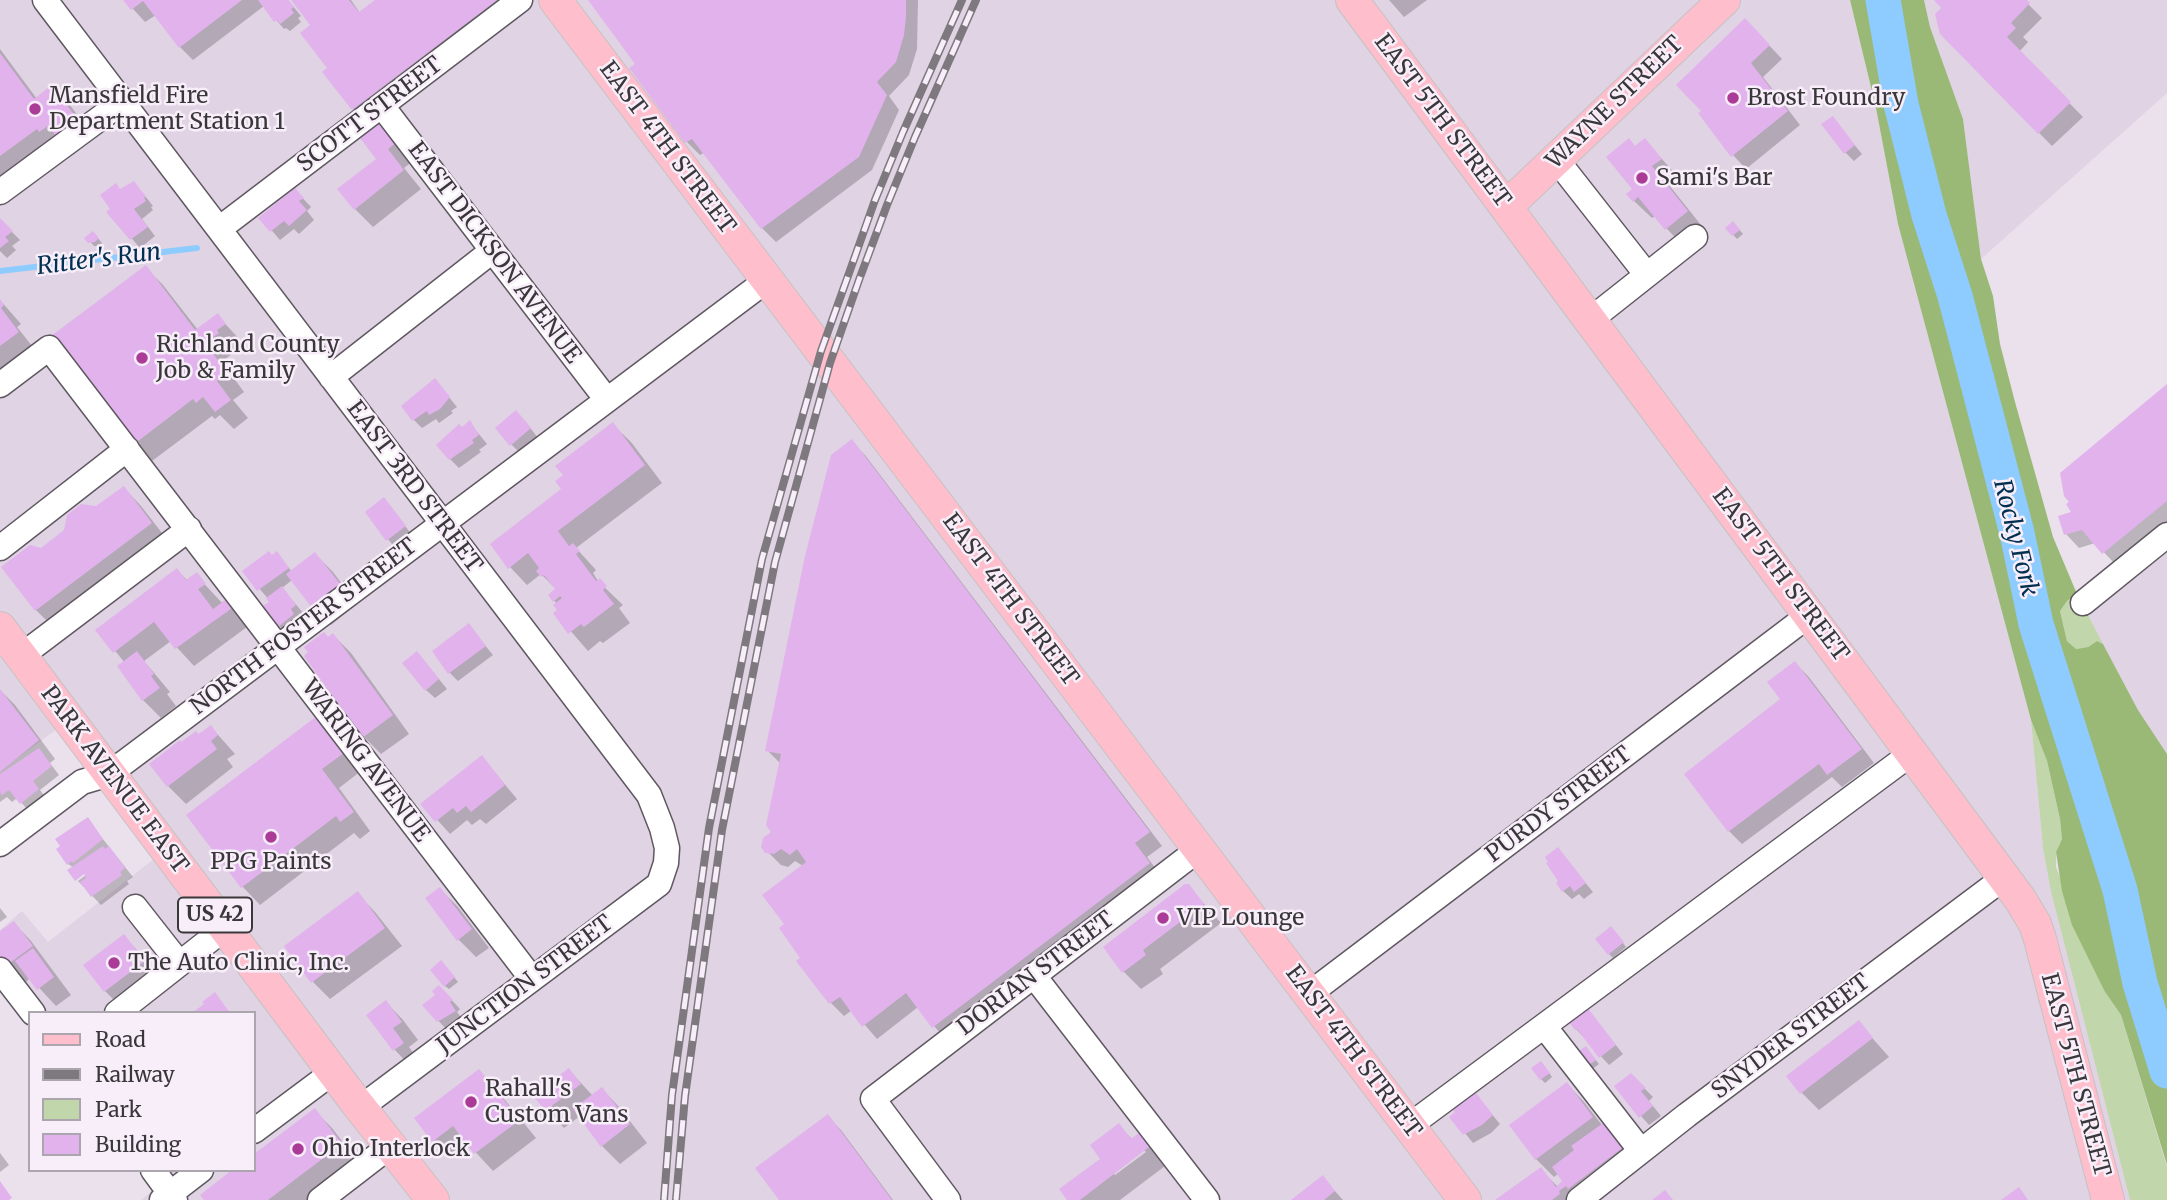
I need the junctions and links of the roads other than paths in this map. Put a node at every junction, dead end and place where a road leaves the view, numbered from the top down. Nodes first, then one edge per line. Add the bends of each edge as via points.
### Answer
1 (45, 0) edge
2 (520, 0) edge
3 (555, 0) edge
4 (1352, 0) edge
5 (1724, 0) edge
6 (122, 102) junction
7 (382, 106) junction
8 (1556, 159) junction
9 (0, 192) edge
10 (1506, 207) junction
11 (219, 229) junction
12 (1695, 237) dead end
13 (492, 251) junction
14 (1647, 275) junction
15 (767, 280) junction
16 (1590, 320) junction
17 (331, 377) junction
18 (0, 385) edge
19 (607, 400) junction
20 (127, 449) junction
21 (442, 524) junction
22 (2167, 535) edge
23 (194, 536) junction
24 (0, 548) edge
25 (2084, 603) dead end
26 (1809, 615) junction
27 (6, 637) edge
28 (278, 646) junction
29 (1912, 753) junction
30 (109, 774) junction
31 (0, 844) edge
32 (667, 848) joint
33 (1199, 849) junction
34 (2005, 877) junction
35 (135, 907) dead end
36 (225, 928) junction
37 (179, 963) junction
38 (0, 970) edge
39 (1034, 976) junction
40 (532, 979) junction
41 (1309, 994) junction
42 (31, 1011) edge
43 (119, 1011) edge
44 (1545, 1026) junction
45 (332, 1072) junction
46 (360, 1108) junction
47 (1409, 1126) junction
48 (256, 1129) edge
49 (390, 1146) junction
50 (1641, 1151) junction
51 (154, 1172) edge
52 (199, 1172) edge
53 (425, 1197) edge
54 (169, 1198) edge
55 (320, 1200) edge
56 (948, 1200) edge
57 (1207, 1200) edge
58 (1465, 1200) edge
59 (1579, 1200) edge
60 (2108, 1200) edge

1 - 6 street, EAST 3RD STREET
2 - 7 street, SCOTT STREET
3 - 15 main road, EAST 4TH STREET
4 - 10 main road, EAST 5TH STREET
5 - 8 main road, WAYNE STREET
6 - 9 street
6 - 11 street, EAST 3RD STREET
7 - 11 street, SCOTT STREET
7 - 13 street, EAST DICKSON AVENUE
8 - 10 main road, WAYNE STREET
8 - 14 street
10 - 16 main road, EAST 5TH STREET
11 - 17 street, EAST 3RD STREET
12 - 14 street
13 - 17 street
13 - 19 street, EAST DICKSON AVENUE
14 - 16 street
15 - 19 street, NORTH FOSTER STREET
15 - 33 main road, EAST 4TH STREET
16 - 26 main road, EAST 5TH STREET
17 - 21 street, EAST 3RD STREET
18 - 20 street, WARING AVENUE via 49,348
19 - 21 street, NORTH FOSTER STREET
20 - 23 street, WARING AVENUE
20 - 24 street
21 - 28 street, NORTH FOSTER STREET
21 - 32 street, EAST 3RD STREET via 649,795
22 - 25 street
23 - 27 street
23 - 28 street, WARING AVENUE
26 - 29 main road, EAST 5TH STREET
26 - 41 street, PURDY STREET
27 - 30 main road, PARK AVENUE EAST / US 42
28 - 30 street, NORTH FOSTER STREET
28 - 40 street, WARING AVENUE
29 - 34 main road, EAST 5TH STREET
29 - 44 street
30 - 31 street, NORTH FOSTER STREET via 82,782
30 - 36 main road, PARK AVENUE EAST / US 42
32 - 40 street, JUNCTION STREET via 659,884
33 - 39 street, DORIAN STREET
33 - 41 main road, EAST 4TH STREET
34 - 50 street, SNYDER STREET
34 - 60 main road, EAST 5TH STREET via 2040,939
35 - 37 street
36 - 37 street
36 - 45 main road, PARK AVENUE EAST / US 42
37 - 43 street
38 - 42 street
39 - 56 street, DORIAN STREET via 873,1099
39 - 57 street
40 - 46 street, JUNCTION STREET
41 - 47 main road, EAST 4TH STREET
44 - 47 street
44 - 50 street
45 - 46 main road, PARK AVENUE EAST / US 42
45 - 48 street
46 - 49 main road, PARK AVENUE EAST / US 42
47 - 58 main road, EAST 4TH STREET
49 - 53 main road, PARK AVENUE EAST / US 42
49 - 55 street
50 - 59 street, SNYDER STREET
51 - 54 street
52 - 54 street

